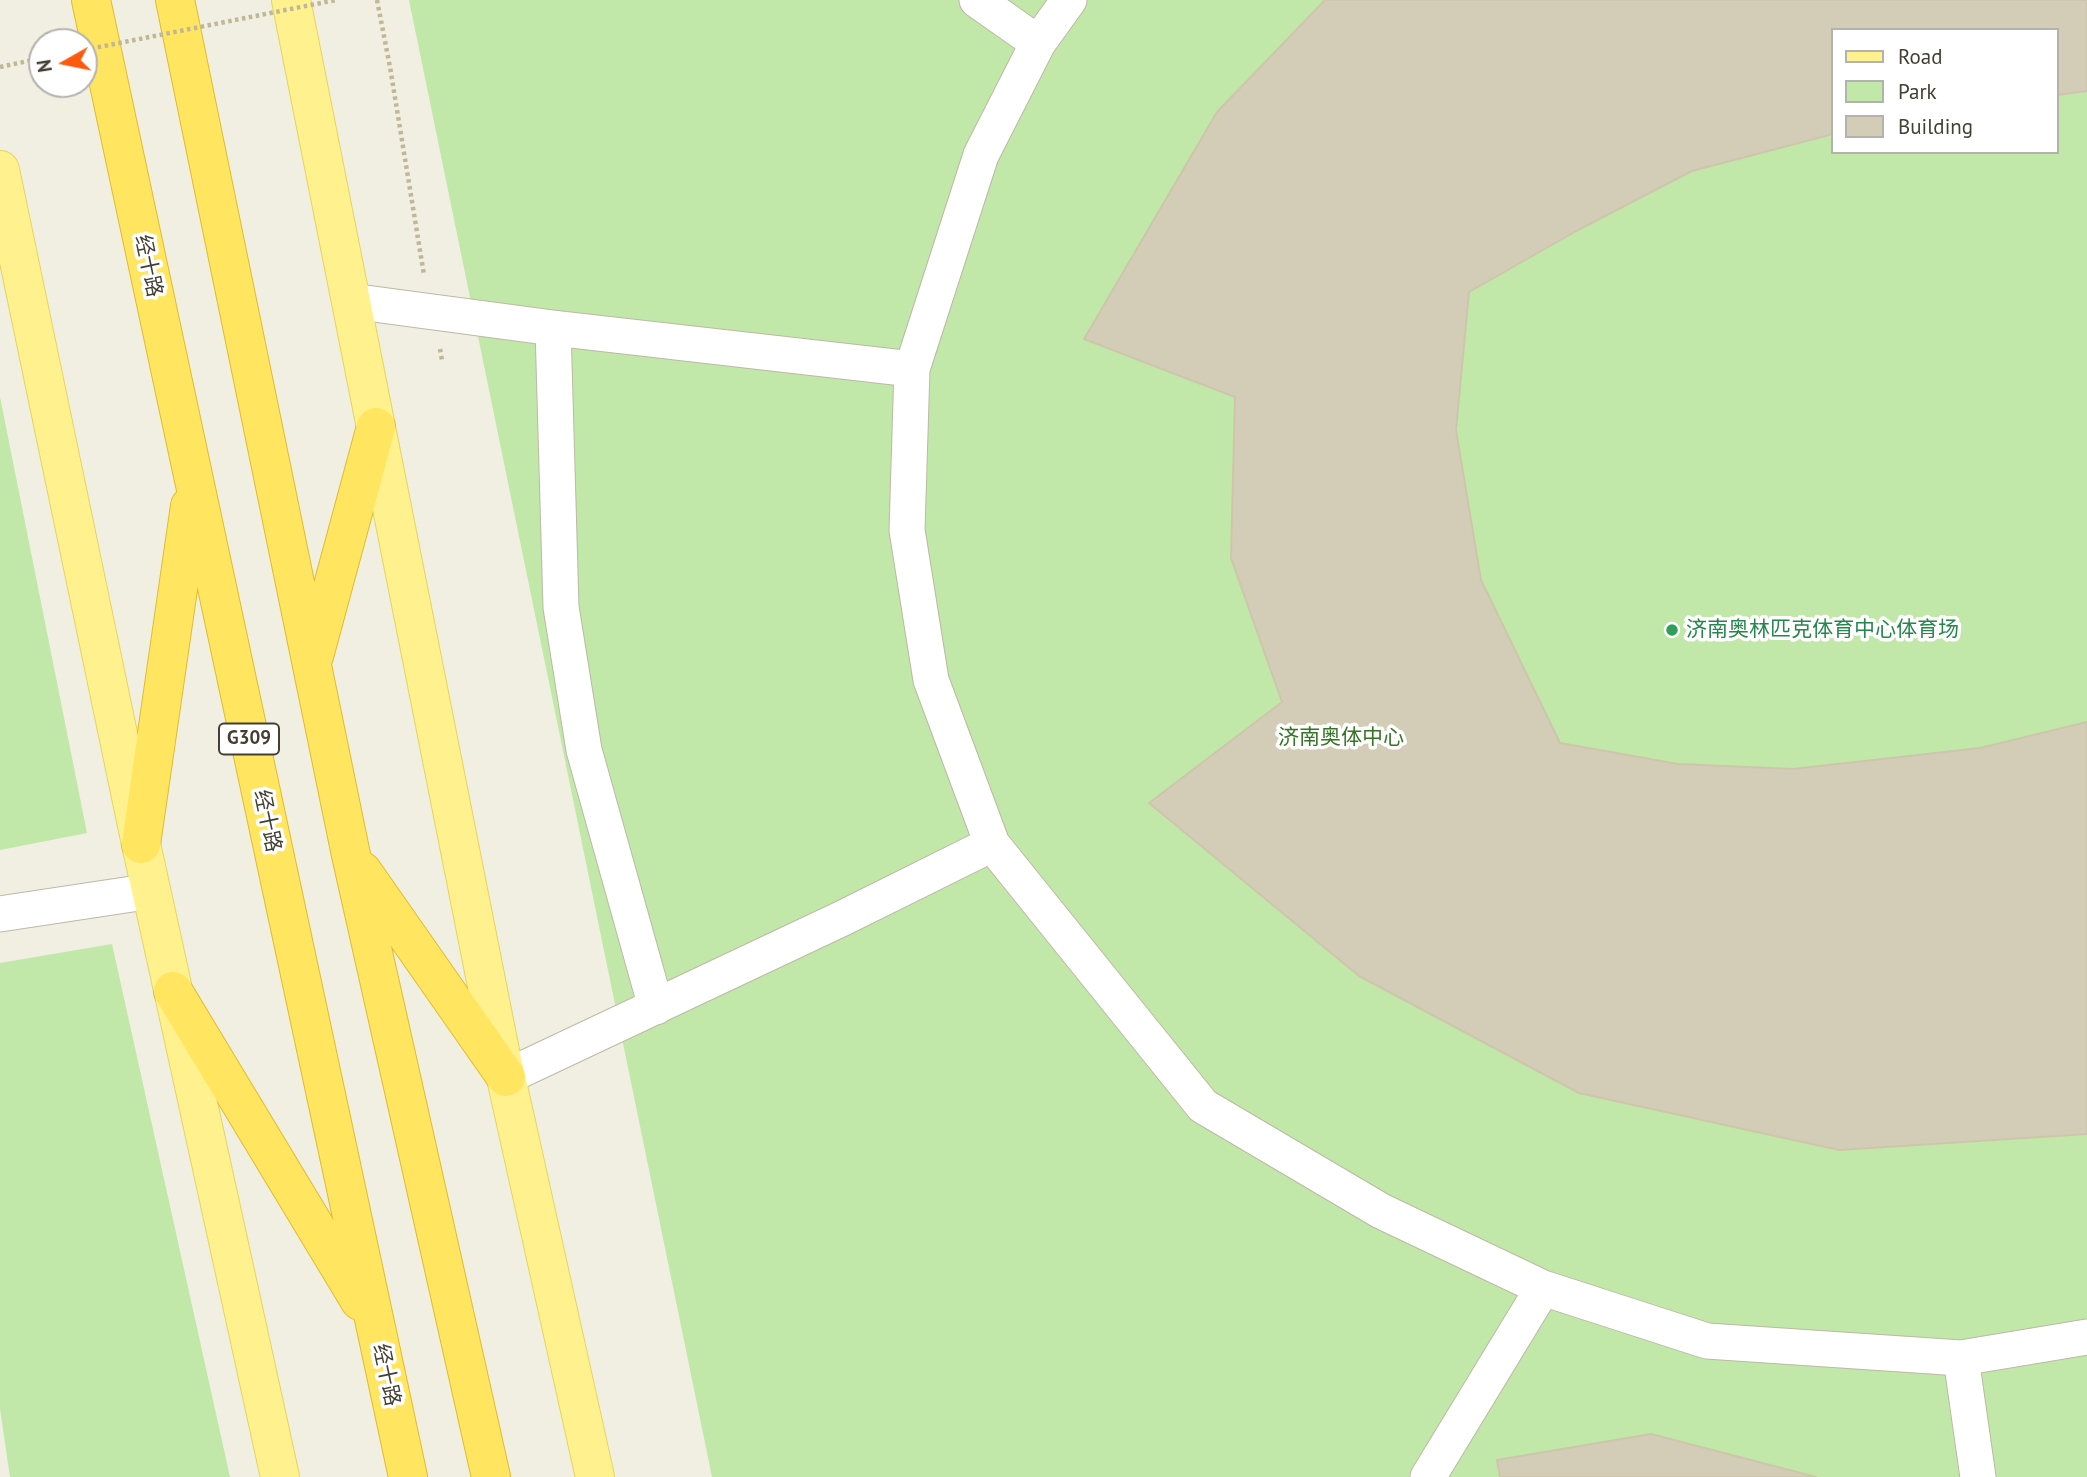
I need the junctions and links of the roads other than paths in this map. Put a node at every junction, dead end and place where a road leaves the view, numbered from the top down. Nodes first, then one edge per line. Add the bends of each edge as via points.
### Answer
1 (91, 0) edge
2 (175, 0) edge
3 (291, 0) edge
4 (977, 0) edge
5 (1069, 0) edge
6 (1038, 43) junction
7 (2, 190) edge
8 (351, 301) junction
9 (553, 328) junction
10 (912, 369) junction
11 (376, 427) junction
12 (194, 480) junction
13 (312, 665) junction
14 (992, 844) junction
15 (141, 845) junction
16 (351, 855) junction
17 (152, 891) junction
18 (0, 914) edge
19 (173, 991) junction
20 (656, 1007) junction
21 (506, 1077) junction
22 (1543, 1288) junction
23 (376, 1329) junction
24 (2087, 1337) edge
25 (1961, 1358) junction
26 (280, 1477) edge
27 (408, 1477) edge
28 (491, 1477) edge
29 (595, 1477) edge
30 (1428, 1477) edge
31 (1978, 1477) edge

1 - 12 highway, 经十路 / G309
2 - 13 highway
3 - 8 main road
4 - 6 street
5 - 6 street
6 - 10 street via 981,155
7 - 15 main road
8 - 9 street
8 - 11 main road
9 - 10 street
9 - 20 street via 561,607 584,750
10 - 14 street via 907,530 931,680
11 - 13 highway
11 - 21 main road
12 - 15 highway
12 - 23 highway, 经十路 / G309
13 - 16 highway
14 - 20 street
14 - 22 street via 1203,1106 1381,1211
15 - 17 main road
16 - 21 highway
16 - 28 highway
17 - 18 street
17 - 19 main road
19 - 23 highway
19 - 26 main road
20 - 21 street
21 - 29 main road
22 - 25 street via 1706,1340
22 - 30 street
23 - 27 highway, 经十路 / G309
24 - 25 street
25 - 31 street

